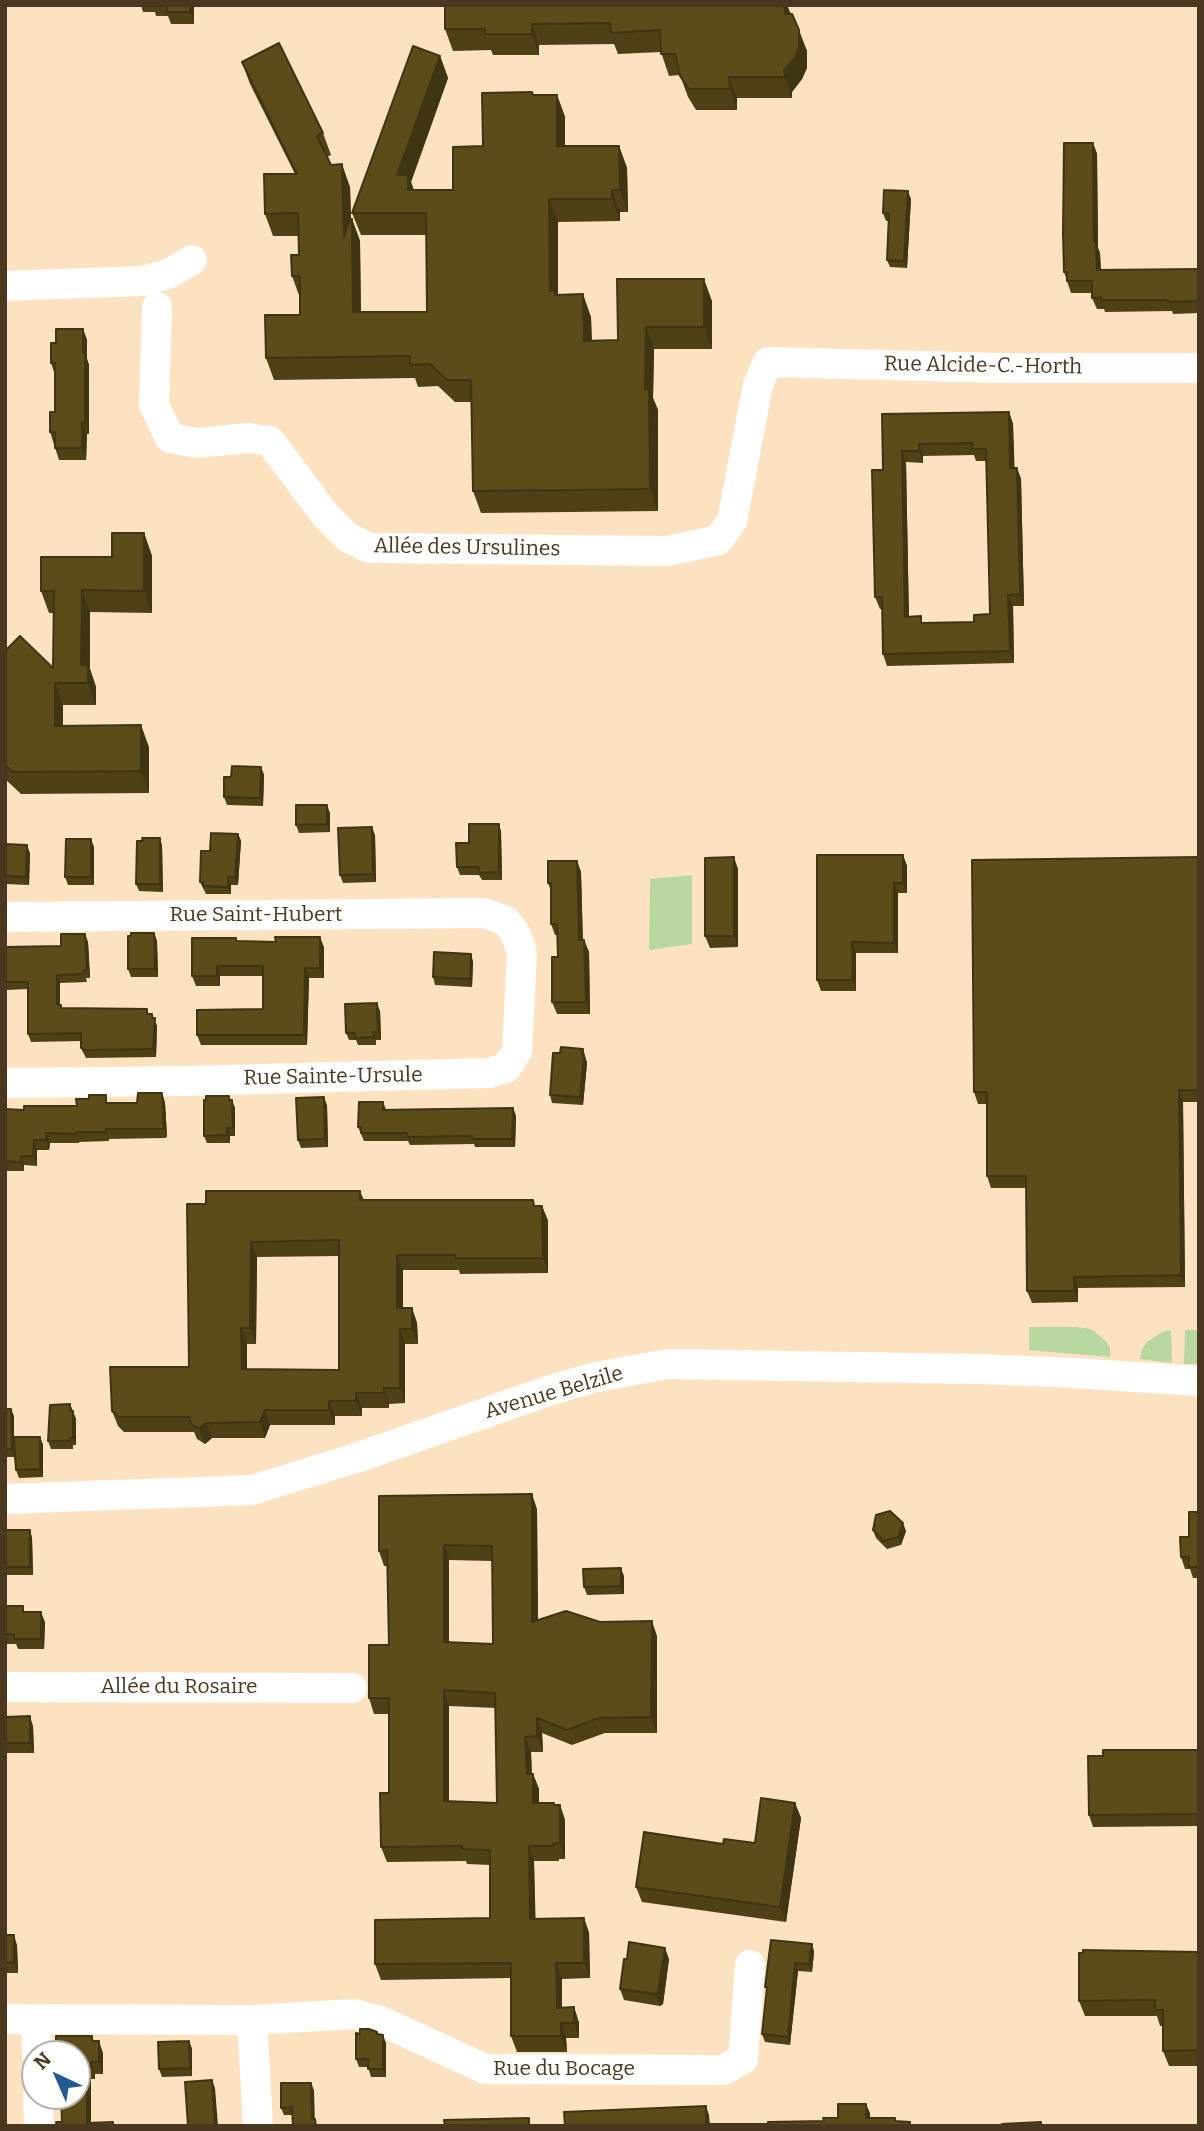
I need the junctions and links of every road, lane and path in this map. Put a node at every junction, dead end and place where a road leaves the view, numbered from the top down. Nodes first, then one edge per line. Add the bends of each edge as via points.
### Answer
1 (192, 260) dead end
2 (5, 286) edge
3 (157, 307) dead end
4 (768, 362) joint
5 (1199, 368) edge
6 (5, 917) edge
7 (506, 921) joint
8 (5, 1083) edge
9 (1199, 1381) edge
10 (5, 1499) edge
11 (5, 1687) edge
12 (352, 1688) dead end
13 (750, 1965) dead end
14 (5, 2019) edge
15 (36, 2020) junction
16 (252, 2020) junction
17 (37, 2040) edge
18 (258, 2126) edge

1 - 2 street via 168,274 142,281
3 - 4 street, Allée des Ursulines via 155,405 170,438 197,443 271,440 326,516 347,537 369,548 668,551 718,540 732,521 758,384
4 - 5 street, Rue Alcide-C.-Horth
6 - 7 street, Rue Saint-Hubert via 484,913
7 - 8 street, Rue Sainte-Ursule via 522,952 517,1051 506,1068 489,1073
9 - 10 street, Avenue Belzile via 975,1368 668,1364 551,1390 252,1490
11 - 12 street, Allée du Rosaire
13 - 16 street, Rue du Bocage via 743,2059 723,2070 485,2070 381,2021 354,2014
14 - 15 street, Rue du Bocage
15 - 16 street, Rue du Bocage
15 - 17 street
16 - 18 street

